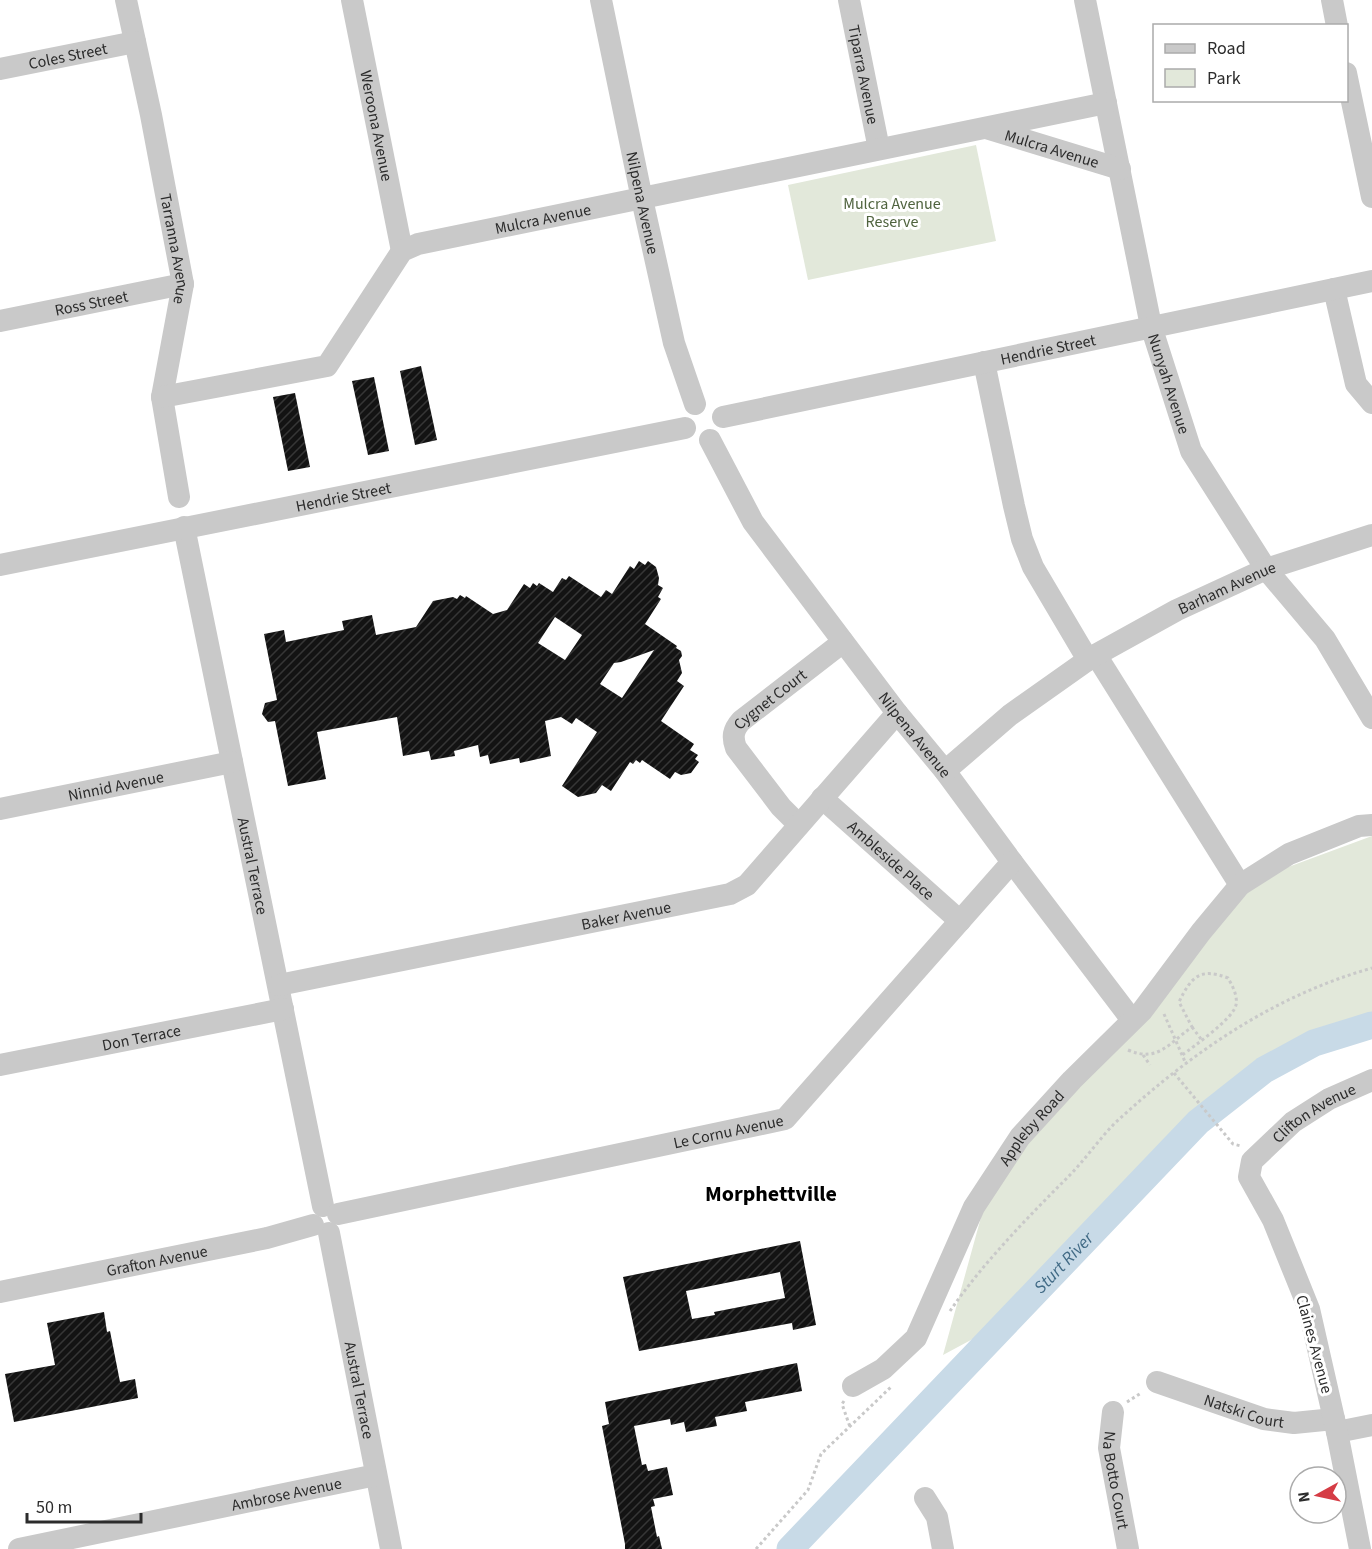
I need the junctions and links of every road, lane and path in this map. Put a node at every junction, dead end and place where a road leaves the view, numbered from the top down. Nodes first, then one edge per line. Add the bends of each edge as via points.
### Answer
1 (126, 0) edge
2 (352, 0) edge
3 (601, 0) edge
4 (849, 0) edge
5 (1085, 0) edge
6 (1332, 0) edge
7 (1337, 24) edge
8 (135, 42) junction
9 (0, 69) edge
10 (1348, 78) edge
11 (1106, 102) junction
12 (985, 128) junction
13 (879, 149) junction
14 (1120, 169) junction
15 (1372, 197) edge
16 (642, 199) junction
17 (402, 251) junction
18 (1372, 281) edge
19 (183, 284) junction
20 (1334, 289) junction
21 (0, 321) edge
22 (1151, 326) junction
23 (984, 362) junction
24 (162, 398) junction
25 (1372, 403) edge
26 (695, 404) junction
27 (723, 417) junction
28 (685, 428) junction
29 (710, 440) junction
30 (179, 497) dead end
31 (184, 527) junction
32 (1372, 535) edge
33 (0, 565) edge
34 (1266, 569) junction
35 (843, 642) junction
36 (1092, 657) junction
37 (897, 713) junction
38 (1372, 718) edge
39 (232, 762) junction
40 (945, 771) junction
41 (822, 798) junction
42 (0, 809) edge
43 (799, 825) junction
44 (1372, 825) edge
45 (1012, 862) junction
46 (1240, 885) junction
47 (960, 921) junction
48 (1372, 968) edge
49 (279, 985) junction
50 (1155, 993) junction
51 (284, 1009) junction
52 (1132, 1020) junction
53 (1192, 1027) junction
54 (1174, 1040) junction
55 (1201, 1040) junction
56 (1112, 1042) junction
57 (1143, 1055) junction
58 (1181, 1056) junction
59 (1186, 1064) junction
60 (0, 1065) edge
61 (1150, 1065) dead end
62 (1174, 1073) junction
63 (1372, 1080) edge
64 (1260, 1151) junction
65 (326, 1219) junction
66 (0, 1292) edge
67 (947, 1318) dead end
68 (898, 1380) dead end
69 (1157, 1382) joint
70 (853, 1386) joint
71 (1113, 1412) joint
72 (1336, 1425) junction
73 (1372, 1425) edge
74 (850, 1427) junction
75 (376, 1475) junction
76 (925, 1498) dead end
77 (19, 1549) edge
78 (391, 1549) edge
79 (756, 1549) edge
80 (944, 1549) edge
81 (1128, 1549) edge
82 (1360, 1549) edge

1 - 8 street, Tarranna Avenue
2 - 17 street, Weroona Avenue
3 - 16 street, Nilpena Avenue
4 - 13 street, Tiparra Avenue
5 - 11 street, Nunyah Avenue
6 - 7 street
8 - 9 street, Coles Street
8 - 19 street, Tarranna Avenue
10 - 15 street
11 - 12 street, Mulcra Avenue
11 - 14 street, Nunyah Avenue
12 - 13 street, Mulcra Avenue
12 - 14 street, Mulcra Avenue
13 - 16 street, Mulcra Avenue
14 - 22 street, Nunyah Avenue
16 - 17 street, Mulcra Avenue via 418,244
16 - 26 street, Nilpena Avenue via 674,343
17 - 24 street via 327,366
18 - 20 street, Hendrie Street
19 - 21 street, Ross Street
19 - 24 street, Tarranna Avenue
20 - 22 street, Hendrie Street
20 - 25 street via 1356,384
22 - 23 street, Hendrie Street
22 - 34 street, Nunyah Avenue via 1191,451
23 - 27 street, Hendrie Street
23 - 36 street via 1022,539 1033,567
24 - 30 street, Tarranna Avenue
26 - 27 street via 713,405
26 - 28 street via 686,414
27 - 29 street via 722,429
28 - 29 street via 699,441
28 - 31 street, Hendrie Street
29 - 35 street, Nilpena Avenue via 753,522
31 - 33 street, Hendrie Street
31 - 39 street, Austral Terrace
32 - 34 street, Barham Avenue
34 - 36 street, Barham Avenue via 1177,610
34 - 38 street, Nunyah Avenue via 1326,639
35 - 37 street, Nilpena Avenue
35 - 43 street, Cygnet Court via 741,721 734,731 736,748
36 - 40 street, Barham Avenue via 1010,716
36 - 46 street
37 - 40 street, Nilpena Avenue
37 - 41 street, Baker Avenue
39 - 42 street, Ninnid Avenue
39 - 49 street, Austral Terrace
40 - 45 street, Nilpena Avenue
41 - 43 street, Baker Avenue
41 - 47 street, Ambleside Place
43 - 49 street, Baker Avenue via 747,885 730,894
44 - 46 street, Appleby Road via 1359,826 1289,854
45 - 47 street, Le Cornu Avenue
45 - 52 street, Nilpena Avenue
46 - 50 street, Appleby Road
47 - 65 street, Le Cornu Avenue via 784,1119
48 - 59 path via 1287,999
49 - 51 street, Austral Terrace
50 - 52 street, Appleby Road
50 - 54 path
51 - 60 street, Don Terrace
51 - 65 street, Austral Terrace
52 - 56 street, Appleby Road
53 - 54 path
53 - 55 path
53 - 55 path via 1179,1002 1190,980 1214,973 1228,978 1236,1004 1232,1014
54 - 57 path via 1162,1051
54 - 58 path
55 - 58 path
56 - 57 path
56 - 70 street, Appleby Road via 1020,1137 974,1207 916,1338 883,1369
57 - 61 path
58 - 59 path
59 - 62 path
62 - 64 path via 1233,1144
62 - 67 path via 1114,1124 970,1284
63 - 64 street, Clifton Avenue via 1320,1104
64 - 72 street, Claines Avenue via 1252,1161 1249,1177 1273,1220 1309,1309
65 - 66 street, Grafton Avenue via 267,1238
65 - 75 street, Austral Terrace
68 - 74 path
69 - 71 path
69 - 72 street, Natski Court via 1264,1419
70 - 74 path via 842,1404
71 - 81 street, Na Botto Court via 1109,1448
72 - 73 street, Natski Court
72 - 82 street, Claines Avenue
74 - 79 path via 821,1454 808,1490
75 - 77 street, Ambrose Avenue
75 - 78 street, Austral Terrace
76 - 80 street via 937,1517

